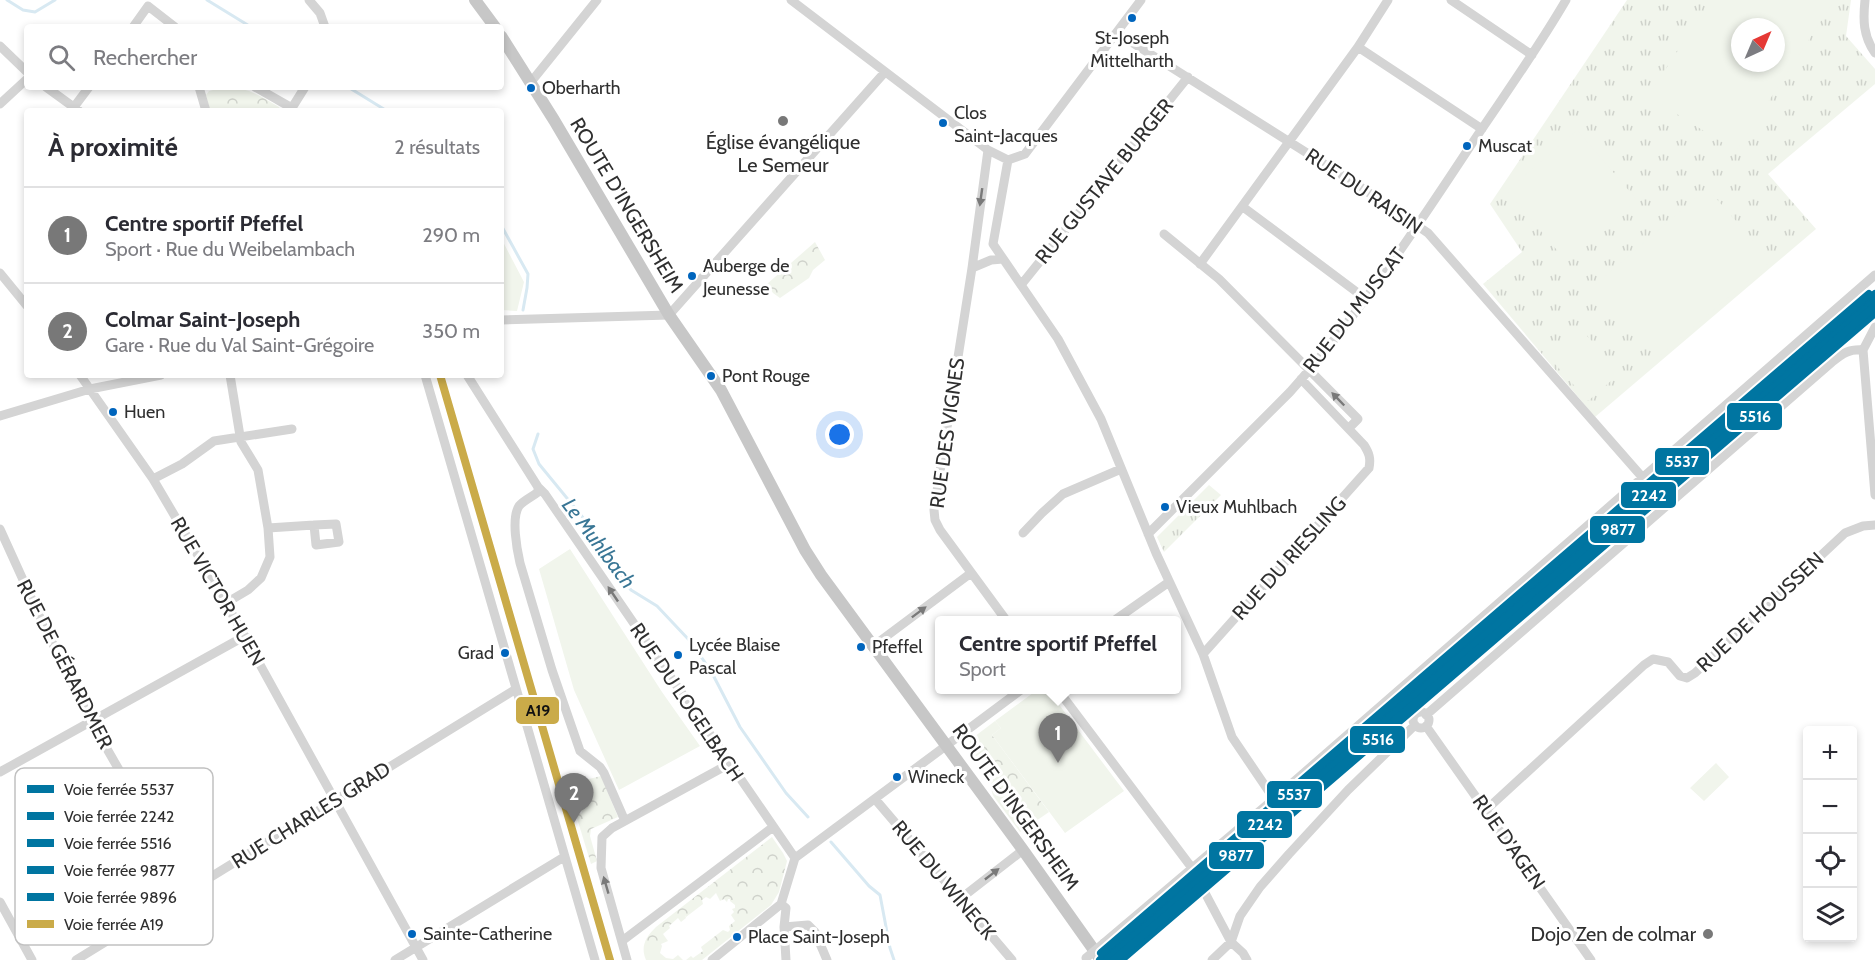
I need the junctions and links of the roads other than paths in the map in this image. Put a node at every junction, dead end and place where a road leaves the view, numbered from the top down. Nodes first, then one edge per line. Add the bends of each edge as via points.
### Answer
1 (309, 0) edge
2 (475, 0) edge
3 (597, 0) edge
4 (791, 0) edge
5 (1141, 0) edge
6 (1388, 0) edge
7 (1451, 0) edge
8 (1566, 0) edge
9 (1864, 0) edge
10 (135, 24) edge
11 (172, 24) edge
12 (324, 24) edge
13 (493, 24) edge
14 (1117, 33) junction
15 (504, 41) edge
16 (0, 46) edge
17 (1358, 47) junction
18 (1875, 53) edge
19 (1532, 55) junction
20 (24, 69) edge
21 (885, 72) junction
22 (1188, 77) junction
23 (24, 82) edge
24 (531, 82) junction
25 (50, 90) edge
26 (87, 90) edge
27 (200, 90) edge
28 (260, 90) edge
29 (303, 90) edge
30 (0, 104) edge
31 (75, 108) edge
32 (77, 108) edge
33 (205, 108) edge
34 (288, 108) edge
35 (292, 108) edge
36 (1482, 129) junction
37 (1290, 141) junction
38 (988, 150) junction
39 (1008, 160) junction
40 (1243, 207) junction
41 (1418, 226) junction
42 (1164, 234) dead end
43 (993, 244) junction
44 (974, 245) junction
45 (1003, 259) junction
46 (1200, 264) junction
47 (972, 268) junction
48 (0, 273) edge
49 (1875, 275) edge
50 (1021, 285) junction
51 (1366, 299) junction
52 (24, 302) edge
53 (669, 315) junction
54 (504, 320) edge
55 (1875, 327) edge
56 (1863, 350) junction
57 (1310, 370) junction
58 (82, 378) edge
59 (146, 378) edge
60 (230, 378) edge
61 (426, 378) edge
62 (469, 378) edge
63 (1301, 379) junction
64 (90, 389) junction
65 (0, 416) edge
66 (1349, 428) junction
67 (292, 429) dead end
68 (240, 436) junction
69 (1121, 469) junction
70 (1643, 478) junction
71 (153, 479) junction
72 (538, 487) junction
73 (1875, 495) edge
74 (314, 525) dead end
75 (1875, 525) edge
76 (268, 528) junction
77 (0, 529) edge
78 (1023, 533) dead end
79 (1148, 534) junction
80 (971, 573) junction
81 (1169, 582) junction
82 (226, 603) junction
83 (1002, 616) edge
84 (1123, 616) edge
85 (245, 636) junction
86 (872, 647) junction
87 (1203, 654) junction
88 (516, 689) junction
89 (1016, 694) edge
90 (1061, 694) edge
91 (1426, 715) junction
92 (91, 721) junction
93 (1415, 725) junction
94 (1426, 726) junction
95 (947, 746) junction
96 (729, 764) junction
97 (118, 768) edge
98 (0, 772) edge
99 (875, 799) junction
100 (1274, 799) junction
101 (334, 800) junction
102 (1487, 810) junction
103 (625, 821) junction
104 (773, 826) junction
105 (1023, 850) junction
106 (564, 857) junction
107 (795, 858) junction
108 (1192, 868) junction
109 (213, 875) edge
110 (1204, 891) dead end
111 (960, 899) junction
112 (0, 903) edge
113 (781, 904) junction
114 (784, 927) junction
115 (15, 930) edge
116 (622, 941) junction
117 (1231, 942) junction
118 (24, 945) edge
119 (100, 945) edge
120 (415, 947) junction
121 (1085, 959) edge
122 (32, 960) edge
123 (76, 960) edge
124 (395, 960) edge
125 (423, 960) edge
126 (594, 960) edge
127 (627, 960) edge
128 (712, 960) edge
129 (786, 960) edge
130 (827, 960) edge
131 (1012, 960) edge
132 (1101, 960) edge
133 (1212, 960) edge
134 (1247, 960) edge
135 (1591, 960) edge

1 - 12 street
2 - 13 main road
3 - 24 street
4 - 21 street
5 - 14 street
6 - 17 street
7 - 19 street
8 - 19 street, RUE DU MUSCAT
9 - 18 street via 1863,22
10 - 11 street via 148,6
14 - 22 street, RUE DU RAISIN
14 - 39 street via 1025,154
15 - 24 main road, ROUTE D'INGERSHEIM
16 - 20 street
17 - 36 street
17 - 37 street
19 - 36 street, RUE DU MUSCAT
21 - 38 street
21 - 53 street
22 - 37 street, RUE DU RAISIN
22 - 50 street, RUE GUSTAVE BURGER
23 - 30 street
24 - 53 main road, ROUTE D'INGERSHEIM
25 - 31 street
26 - 32 street
27 - 33 street
28 - 34 street
29 - 35 street
36 - 41 street, RUE DU MUSCAT
37 - 40 street
37 - 41 street, RUE DU RAISIN
38 - 39 street
38 -> 44 street, RUE DES VIGNES
39 - 43 street
40 - 46 street
40 - 51 street
41 - 51 street, RUE DU MUSCAT
41 - 70 street, RUE DU RAISIN
42 - 46 street
43 - 44 street
43 - 45 street
44 - 47 street, RUE DES VIGNES
45 - 47 street
45 - 50 street
46 - 57 street
47 - 80 street, RUE DES VIGNES via 934,510 940,530
48 - 52 street
49 - 70 street
50 - 69 street via 1074,368
51 - 57 street, RUE DU MUSCAT
53 - 54 street
53 - 86 main road, ROUTE D'INGERSHEIM via 721,390 805,550
55 - 56 street
56 - 73 street
56 - 91 street via 1844,352 1832,362
57 - 63 street, RUE DU MUSCAT
66 -> 57 street via 1358,419
58 - 64 street, RUE VICTOR HUEN
59 - 64 street
60 - 68 street
61 - 88 street
62 - 72 street, RUE DU LOGELBACH
63 - 66 street
63 - 79 street, RUE DU MUSCAT
64 - 65 street
64 - 71 street, RUE VICTOR HUEN
66 - 87 street, RUE DU RIESLING via 1364,445 1371,460 1369,468
67 - 68 street
68 - 71 street via 214,441
68 - 76 street via 258,470
69 - 78 street via 1063,494
69 - 79 street
70 - 100 street
71 - 82 street, RUE VICTOR HUEN
96 -> 72 street, RUE DU LOGELBACH
72 - 103 street via 538,492 521,504 516,514 520,563 579,751 604,773
74 - 76 street
75 - 102 street, RUE DE HOUSSEN via 1845,534 1687,678 1668,662 1653,659 1644,664
76 - 82 street via 270,558 261,578
77 - 92 street, RUE DE GÉRARDMER
79 - 81 street
80 - 83 street, RUE DES VIGNES
86 -> 80 street
81 - 84 street
81 - 87 street
82 - 85 street, RUE VICTOR HUEN
85 - 92 street
85 - 101 street, RUE VICTOR HUEN
86 - 95 main road, ROUTE D'INGERSHEIM
87 - 100 street via 1232,737
88 - 101 street, RUE CHARLES GRAD
88 - 106 street
89 - 95 street
90 - 108 street
91 - 93 street via 1422,712 1415,716
91 - 94 street
92 - 97 street, RUE DE GÉRARDMER
92 - 98 street
93 - 94 street
93 - 117 street via 1347,790 1267,879 1240,916
94 - 102 street, RUE D'AGEN
95 - 99 street
95 - 105 main road, ROUTE D'INGERSHEIM
96 - 103 street
96 - 104 street, RUE DU LOGELBACH
99 - 107 street
99 - 111 street, RUE DU WINECK
100 - 108 street
101 - 109 street, RUE CHARLES GRAD
101 - 120 street, RUE VICTOR HUEN
102 - 135 street, RUE D'AGEN
116 -> 103 street via 601,868 600,842 606,832
104 - 107 street, RUE DU LOGELBACH
104 - 116 street
111 -> 105 street
105 - 132 main road, ROUTE D'INGERSHEIM
106 - 120 street
106 - 126 street
107 - 113 street
108 - 121 street, bridge
110 - 117 street
111 - 131 street, RUE DU WINECK
112 - 115 street
113 - 114 street via 786,908
113 - 128 street
114 - 129 street
114 - 130 street via 808,925
116 - 127 street
117 - 133 street
117 - 134 street
118 - 122 street
119 - 123 street, RUE CHARLES GRAD
120 - 124 street
120 - 125 street, RUE VICTOR HUEN

